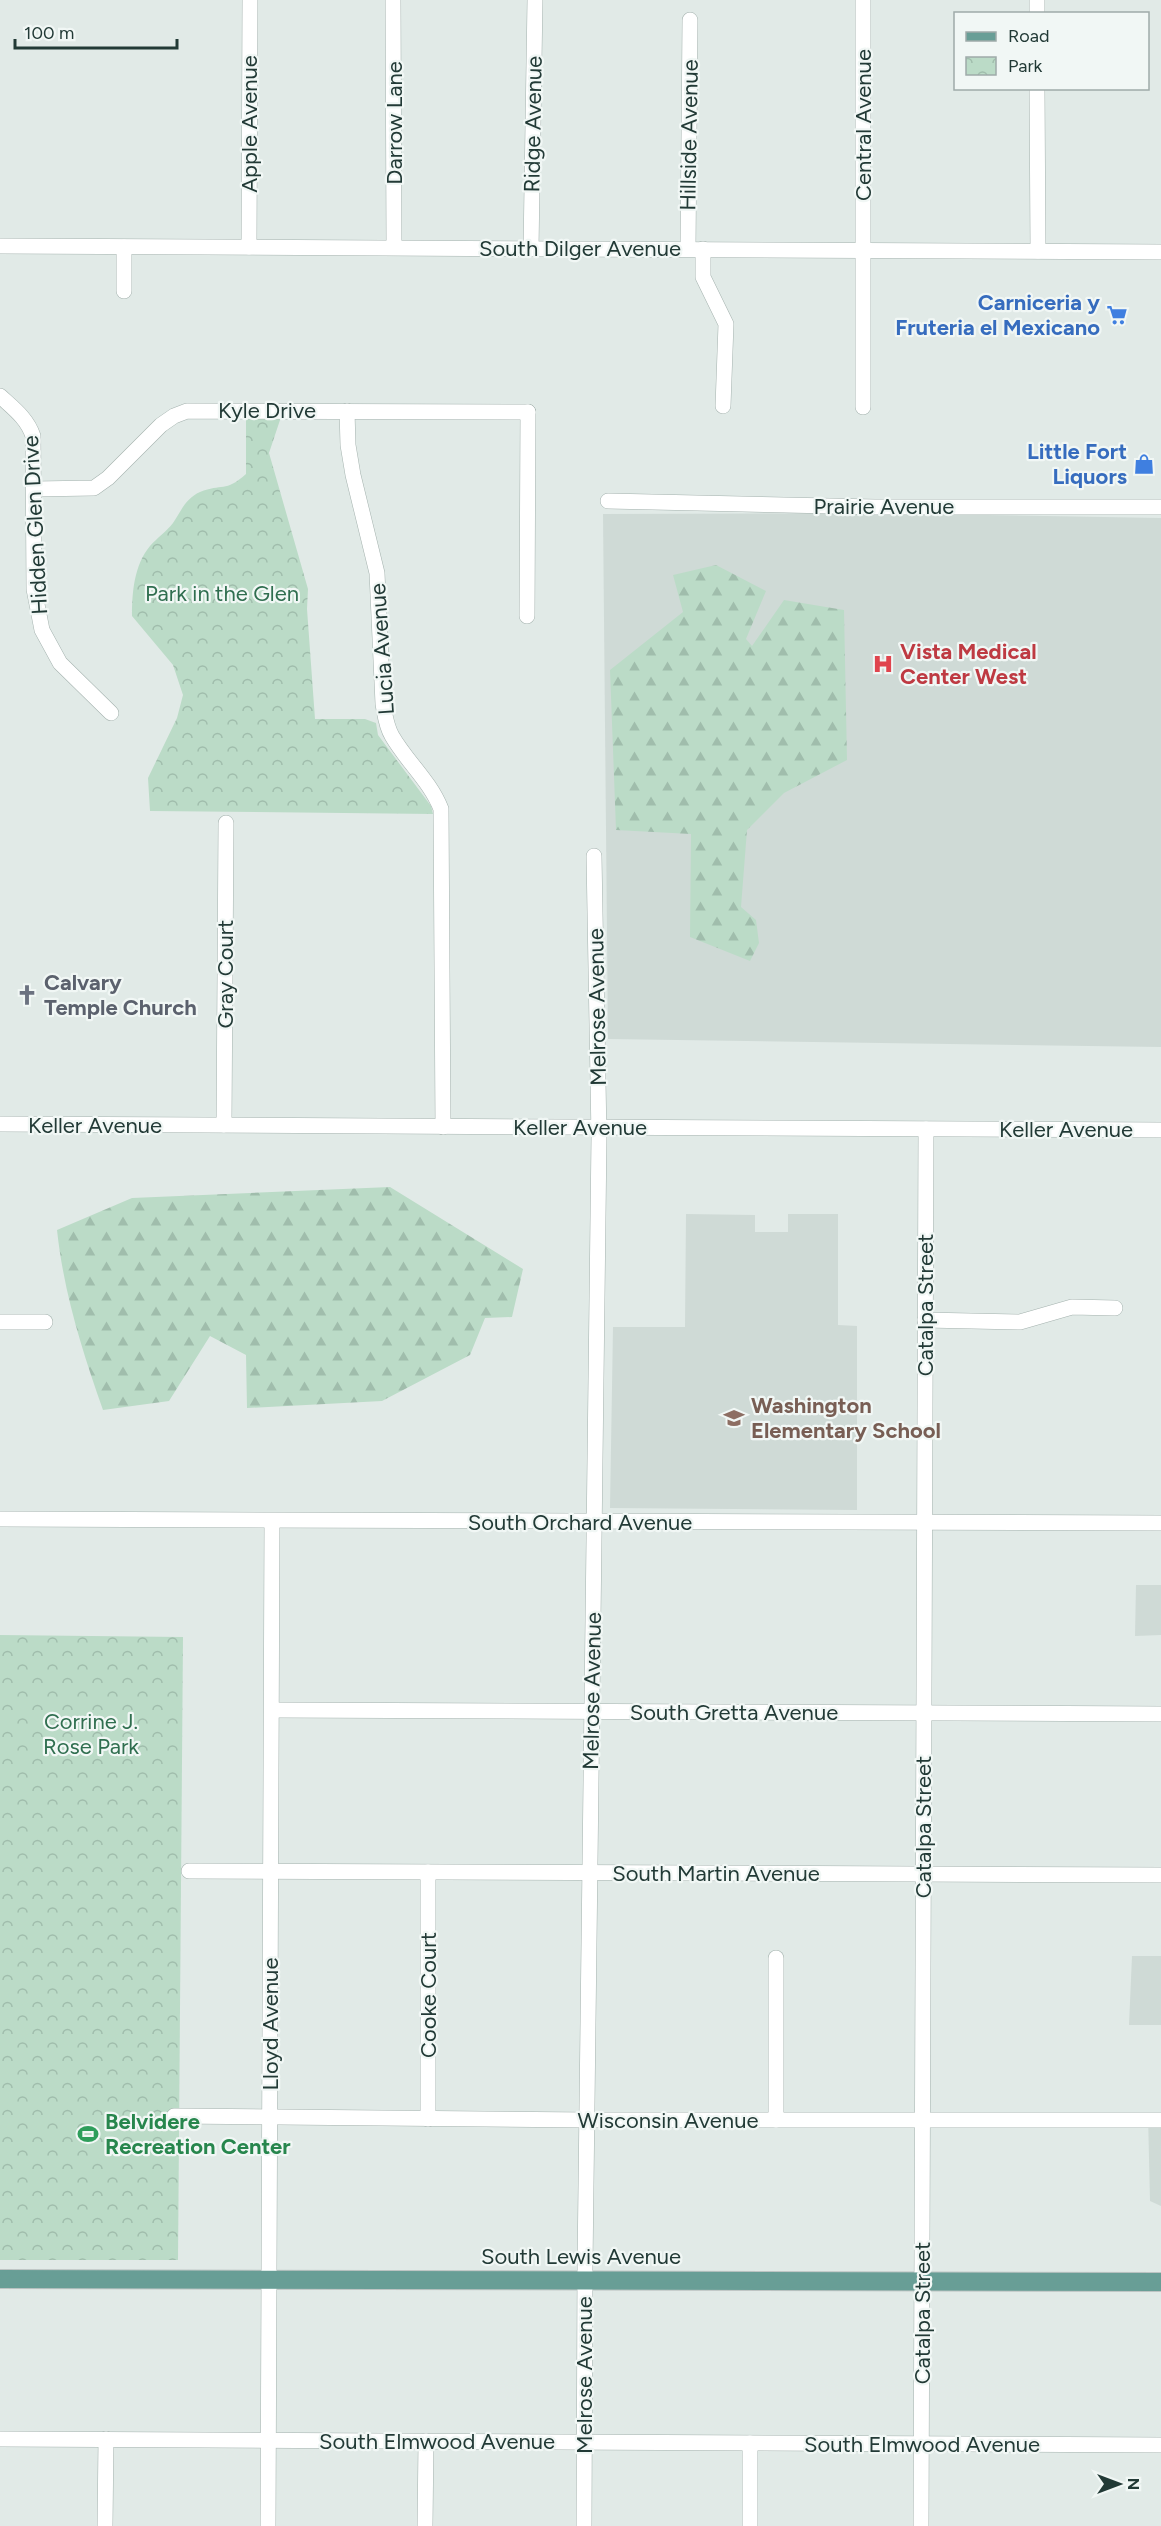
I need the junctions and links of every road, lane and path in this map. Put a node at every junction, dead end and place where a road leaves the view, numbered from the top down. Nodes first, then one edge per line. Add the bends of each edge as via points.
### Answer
1 (250, 0) edge
2 (393, 0) edge
3 (535, 0) edge
4 (863, 0) edge
5 (690, 20) dead end
6 (1037, 90) edge
7 (0, 246) edge
8 (394, 246) junction
9 (124, 247) junction
10 (249, 247) junction
11 (531, 249) junction
12 (696, 249) junction
13 (863, 250) junction
14 (1038, 251) junction
15 (1161, 252) edge
16 (124, 291) dead end
17 (0, 396) edge
18 (723, 406) dead end
19 (863, 407) dead end
20 (347, 411) junction
21 (35, 489) junction
22 (608, 501) dead end
23 (1161, 507) edge
24 (527, 616) dead end
25 (111, 713) dead end
26 (226, 823) dead end
27 (594, 856) dead end
28 (0, 1124) edge
29 (224, 1125) junction
30 (442, 1126) junction
31 (599, 1127) junction
32 (926, 1129) junction
33 (1161, 1130) edge
34 (1115, 1308) dead end
35 (925, 1320) junction
36 (0, 1322) edge
37 (45, 1322) dead end
38 (0, 1519) edge
39 (272, 1522) junction
40 (594, 1522) junction
41 (924, 1522) junction
42 (1161, 1523) edge
43 (272, 1710) junction
44 (592, 1711) junction
45 (924, 1712) junction
46 (1161, 1714) edge
47 (189, 1871) dead end
48 (271, 1872) junction
49 (428, 1872) junction
50 (590, 1873) junction
51 (923, 1874) junction
52 (1161, 1875) edge
53 (776, 1958) dead end
54 (174, 2116) dead end
55 (270, 2118) junction
56 (428, 2119) junction
57 (587, 2120) junction
58 (776, 2120) junction
59 (922, 2120) junction
60 (1161, 2120) edge
61 (0, 2279) edge
62 (270, 2279) junction
63 (585, 2280) junction
64 (922, 2281) junction
65 (1161, 2282) edge
66 (0, 2439) edge
67 (106, 2439) junction
68 (268, 2440) junction
69 (426, 2441) junction
70 (584, 2442) junction
71 (750, 2443) junction
72 (921, 2444) junction
73 (1161, 2445) edge
74 (105, 2526) edge
75 (268, 2526) edge
76 (425, 2526) edge
77 (584, 2526) edge
78 (750, 2526) edge
79 (921, 2526) edge

1 - 10 street, Apple Avenue
2 - 8 street, Darrow Lane
3 - 11 street, Ridge Avenue
4 - 13 street, Central Avenue
5 - 12 street, Hillside Avenue
6 - 14 street
7 - 9 street, South Dilger Avenue
8 - 10 street, South Dilger Avenue
8 - 11 street, South Dilger Avenue
9 - 10 street, South Dilger Avenue
9 - 16 street
11 - 12 street, South Dilger Avenue
12 - 13 street, South Dilger Avenue
12 - 18 street, Hillside Avenue via 703,277 726,324
13 - 14 street, South Dilger Avenue
13 - 19 street, Central Avenue
14 - 15 street, South Dilger Avenue
17 - 21 street, Hidden Glen Drive via 30,426
20 - 21 street, Kyle Drive via 187,411 161,426 94,488
20 - 24 street, Kyle Drive via 531,407
20 - 30 street, Lucia Avenue via 353,475 377,573 386,722 441,809
21 - 25 street, Hidden Glen Drive via 34,589 42,630 60,663
22 - 23 street, Prairie Avenue via 875,507
26 - 29 street, Gray Court
27 - 31 street, Melrose Avenue
28 - 29 street, Keller Avenue
29 - 30 street, Keller Avenue
30 - 31 street, Keller Avenue
31 - 32 street, Keller Avenue
31 - 40 street, Melrose Avenue
32 - 33 street, Keller Avenue
32 - 35 street, Catalpa Street
34 - 35 street via 1072,1307 1020,1322
35 - 41 street, Catalpa Street
36 - 37 street
38 - 39 street, South Orchard Avenue
39 - 40 street, South Orchard Avenue
39 - 43 street, Lloyd Avenue
40 - 41 street, South Orchard Avenue
40 - 44 street, Melrose Avenue
41 - 42 street, South Orchard Avenue
41 - 45 street, Catalpa Street
43 - 44 street, South Gretta Avenue
43 - 48 street, Lloyd Avenue
44 - 45 street, South Gretta Avenue
44 - 50 street, Melrose Avenue
45 - 46 street, South Gretta Avenue
45 - 51 street, Catalpa Street
47 - 48 street, South Martin Avenue
48 - 49 street, South Martin Avenue
48 - 55 street, Lloyd Avenue
49 - 50 street, South Martin Avenue
49 - 56 street, Cooke Court
50 - 51 street, South Martin Avenue
50 - 57 street, Melrose Avenue
51 - 52 street, South Martin Avenue
51 - 59 street, Catalpa Street
53 - 58 street
54 - 55 street, Wisconsin Avenue
55 - 56 street, Wisconsin Avenue
55 - 62 street, Lloyd Avenue
56 - 57 street, Wisconsin Avenue
57 - 58 street, Wisconsin Avenue
57 - 63 street, Melrose Avenue
58 - 59 street, Wisconsin Avenue
59 - 60 street, Wisconsin Avenue
59 - 64 street, Catalpa Street
61 - 62 main road, South Lewis Avenue
62 - 63 main road, South Lewis Avenue
62 - 68 street, Lloyd Avenue
63 - 64 main road, South Lewis Avenue
63 - 70 street, Melrose Avenue
64 - 65 main road, South Lewis Avenue
64 - 72 street, Catalpa Street
66 - 67 street, South Elmwood Avenue
67 - 68 street, South Elmwood Avenue
67 - 74 street
68 - 69 street, South Elmwood Avenue
68 - 75 street, Lloyd Avenue
69 - 70 street, South Elmwood Avenue
69 - 76 street
70 - 71 street, South Elmwood Avenue
70 - 77 street, Melrose Avenue
71 - 72 street, South Elmwood Avenue
71 - 78 street
72 - 73 street, South Elmwood Avenue
72 - 79 street, Catalpa Street

